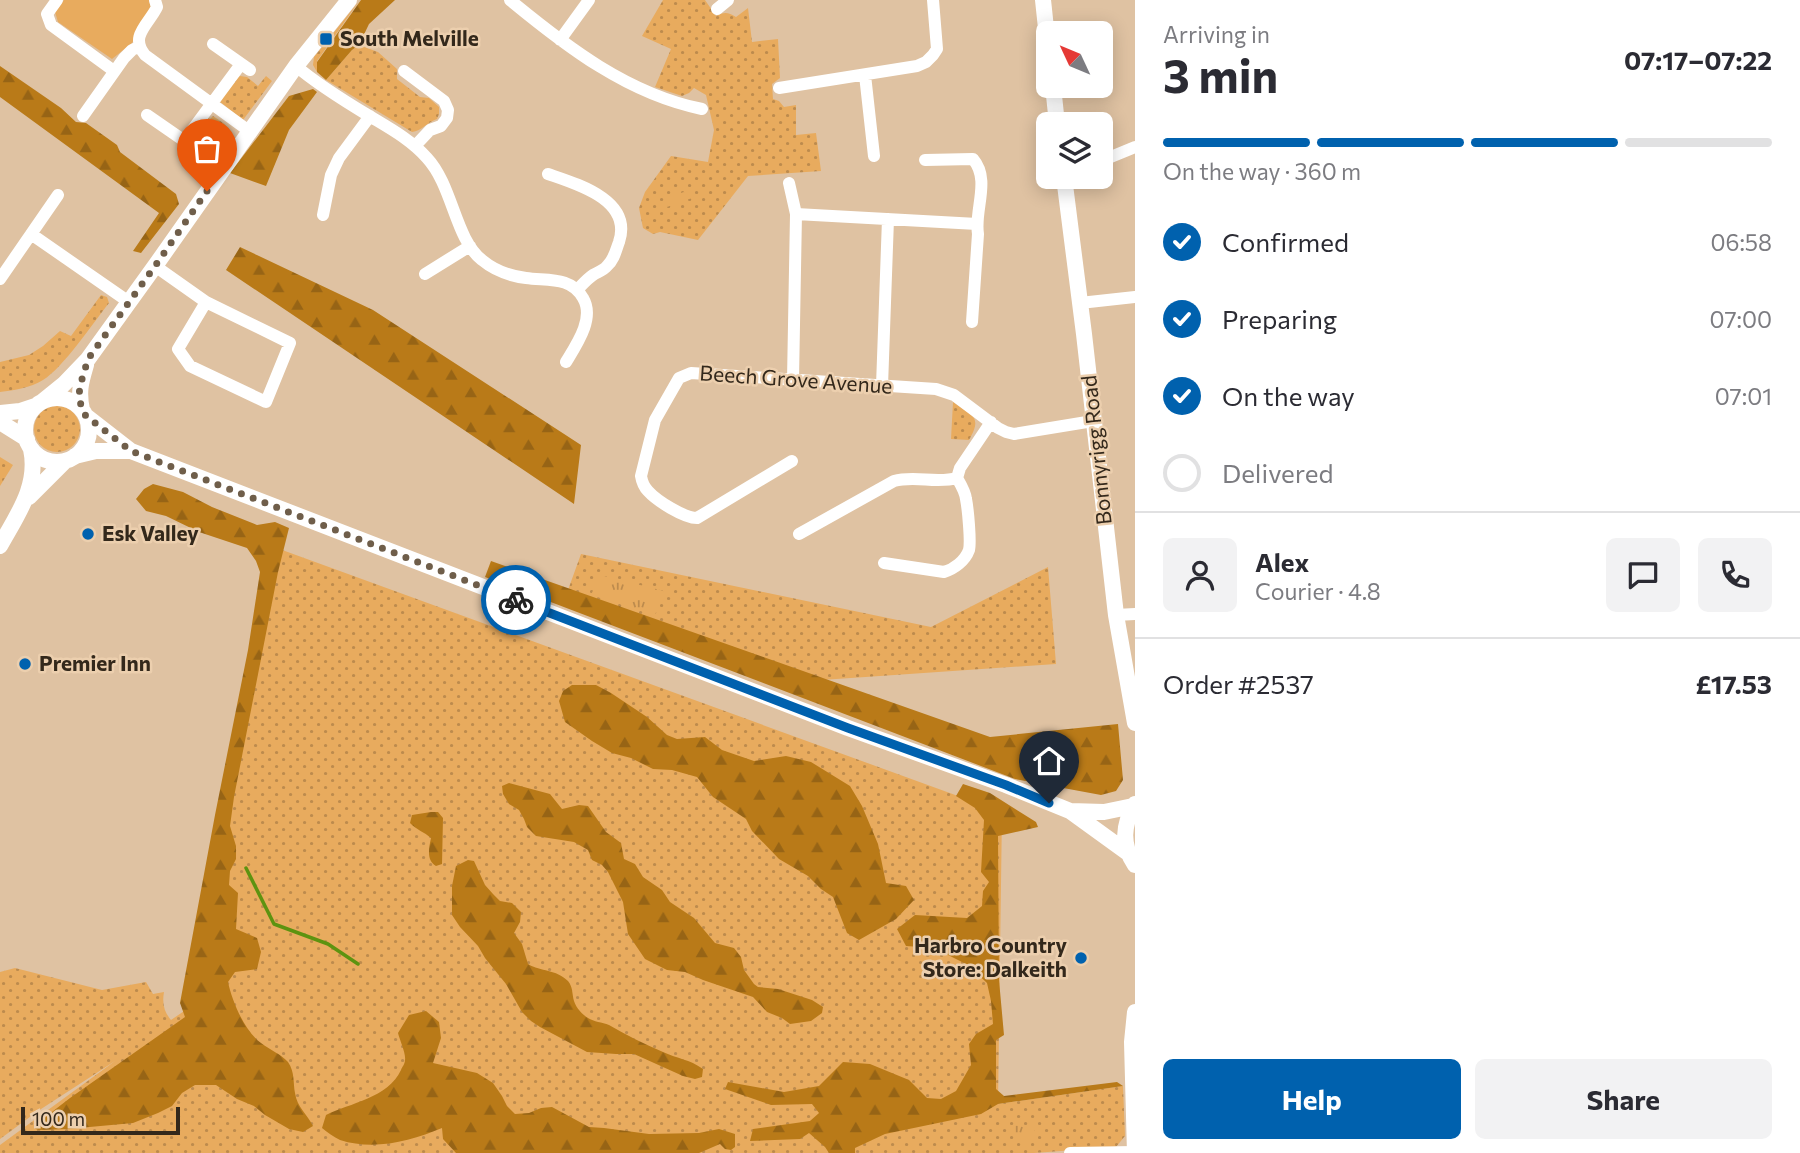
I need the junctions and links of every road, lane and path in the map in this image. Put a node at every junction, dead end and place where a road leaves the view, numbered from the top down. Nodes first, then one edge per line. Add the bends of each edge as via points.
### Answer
1 (57, 0) edge
2 (155, 0) edge
3 (349, 0) edge
4 (510, 0) edge
5 (589, 0) edge
6 (933, 0) edge
7 (1043, 0) edge
8 (732, 3) edge
9 (717, 9) dead end
10 (1045, 21) edge
11 (560, 40) junction
12 (213, 44) dead end
13 (138, 47) junction
14 (296, 66) junction
15 (114, 71) junction
16 (404, 71) dead end
17 (865, 75) junction
18 (779, 88) dead end
19 (211, 104) junction
20 (702, 109) dead end
21 (147, 115) dead end
22 (83, 116) dead end
23 (370, 116) junction
24 (249, 131) junction
25 (184, 141) junction
26 (415, 146) junction
27 (1135, 147) edge
28 (199, 152) dead end
29 (871, 152) dead end
30 (1113, 156) edge
31 (925, 160) dead end
32 (548, 174) dead end
33 (789, 183) dead end
34 (1065, 189) edge
35 (58, 195) dead end
36 (796, 214) junction
37 (323, 215) dead end
38 (888, 219) junction
39 (977, 224) junction
40 (31, 234) junction
41 (470, 246) junction
42 (155, 266) junction
43 (425, 274) dead end
44 (0, 279) edge
45 (577, 289) junction
46 (1135, 297) edge
47 (129, 302) junction
48 (206, 302) junction
49 (1080, 303) junction
50 (972, 322) dead end
51 (88, 359) junction
52 (566, 362) dead end
53 (793, 380) junction
54 (882, 386) junction
55 (39, 404) junction
56 (0, 413) edge
57 (84, 413) junction
58 (1093, 421) junction
59 (0, 422) edge
60 (991, 422) junction
61 (29, 444) junction
62 (131, 451) junction
63 (70, 458) junction
64 (786, 469) dead end
65 (957, 478) junction
66 (25, 501) junction
67 (799, 534) dead end
68 (0, 546) edge
69 (884, 563) dead end
70 (1135, 614) edge
71 (1116, 615) junction
72 (1135, 723) edge
73 (1134, 805) edge
74 (1070, 811) junction
75 (1133, 862) edge
76 (1135, 1012) edge
77 (1135, 1152) edge
78 (1070, 1153) edge

1 - 15 street via 47,14 51,25
2 - 13 street via 158,7 140,34
3 - 14 main road
4 - 11 street
5 - 11 street
6 - 17 street via 937,40 933,55 917,66
7 - 10 main road
8 - 9 street
11 - 20 street via 629,84 654,96 690,101
12 - 19 street via 245,67
13 - 15 street
13 - 19 street
14 - 23 street
14 - 24 main road
15 - 22 street
16 - 26 street via 444,101 448,110 441,125
17 - 18 street
17 - 29 street
19 - 24 street
19 - 25 street
21 - 25 street
23 - 26 street
23 - 37 street via 339,158
24 - 42 main road
25 - 28 street
26 - 41 street via 441,177
27 - 30 street
31 - 39 street via 973,159 979,166
32 - 45 street via 586,187 615,209 620,221 614,257
33 - 36 street
34 - 49 main road, Bonnyrigg Road
35 - 40 street
36 - 38 street
36 - 53 street
38 - 39 street
38 - 54 street
39 - 50 street via 978,309
40 - 44 street
40 - 47 street
41 - 43 street
41 - 45 street via 489,266 508,274 559,280
42 - 47 main road
42 - 48 street
45 - 52 street via 587,307 586,323
46 - 49 street
47 - 51 main road
48 - 48 street via 290,343 266,402 190,366 178,349
49 - 58 main road, Bonnyrigg Road
51 - 55 main road
51 - 57 main road via 79,396
53 - 54 street, Beech Grove Avenue
53 - 64 street, Beech Grove Avenue via 684,374 655,420 640,476 650,494 685,516 697,518
54 - 60 street, Beech Grove Avenue via 946,391
55 - 56 main road
55 - 57 main road via 51,398 68,400
55 - 61 main road via 26,421
57 - 62 main road
57 - 63 main road via 88,438
58 - 60 street, Beech Grove Avenue via 1014,433
58 - 71 main road, Bonnyrigg Road
59 - 61 main road
60 - 65 street
61 - 63 main road via 52,461
61 - 66 main road via 34,474
62 - 63 main road via 96,451
62 - 74 main road
63 - 66 main road
65 - 67 street via 894,481
65 - 69 street via 966,498 970,543 961,562 944,572
66 - 68 main road
70 - 71 street
71 - 72 main road, Bonnyrigg Road
73 - 74 main road
73 - 75 main road via 1124,836
74 - 75 main road
76 - 77 main road
77 - 78 street

